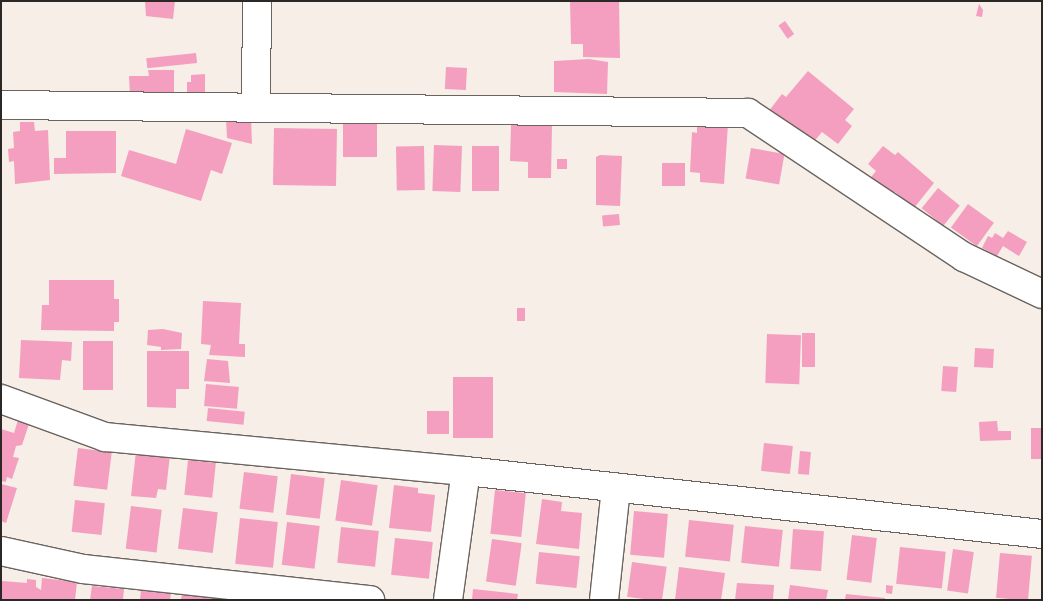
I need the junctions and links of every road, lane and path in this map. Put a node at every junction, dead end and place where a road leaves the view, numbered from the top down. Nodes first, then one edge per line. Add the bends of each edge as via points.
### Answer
1 (257, 1) edge
2 (1, 105) edge
3 (256, 106) junction
4 (1042, 294) edge
5 (1, 399) edge
6 (466, 471) junction
7 (616, 488) junction
8 (1042, 534) edge
9 (1, 551) edge
10 (298, 596) edge
11 (370, 600) edge
12 (448, 600) edge
13 (604, 600) edge

1 - 3 street
2 - 3 street
3 - 4 street via 748,113 964,257
5 - 6 street via 105,437
6 - 7 street
6 - 12 street
7 - 8 street
7 - 13 street
9 - 10 street via 83,569
10 - 11 street

